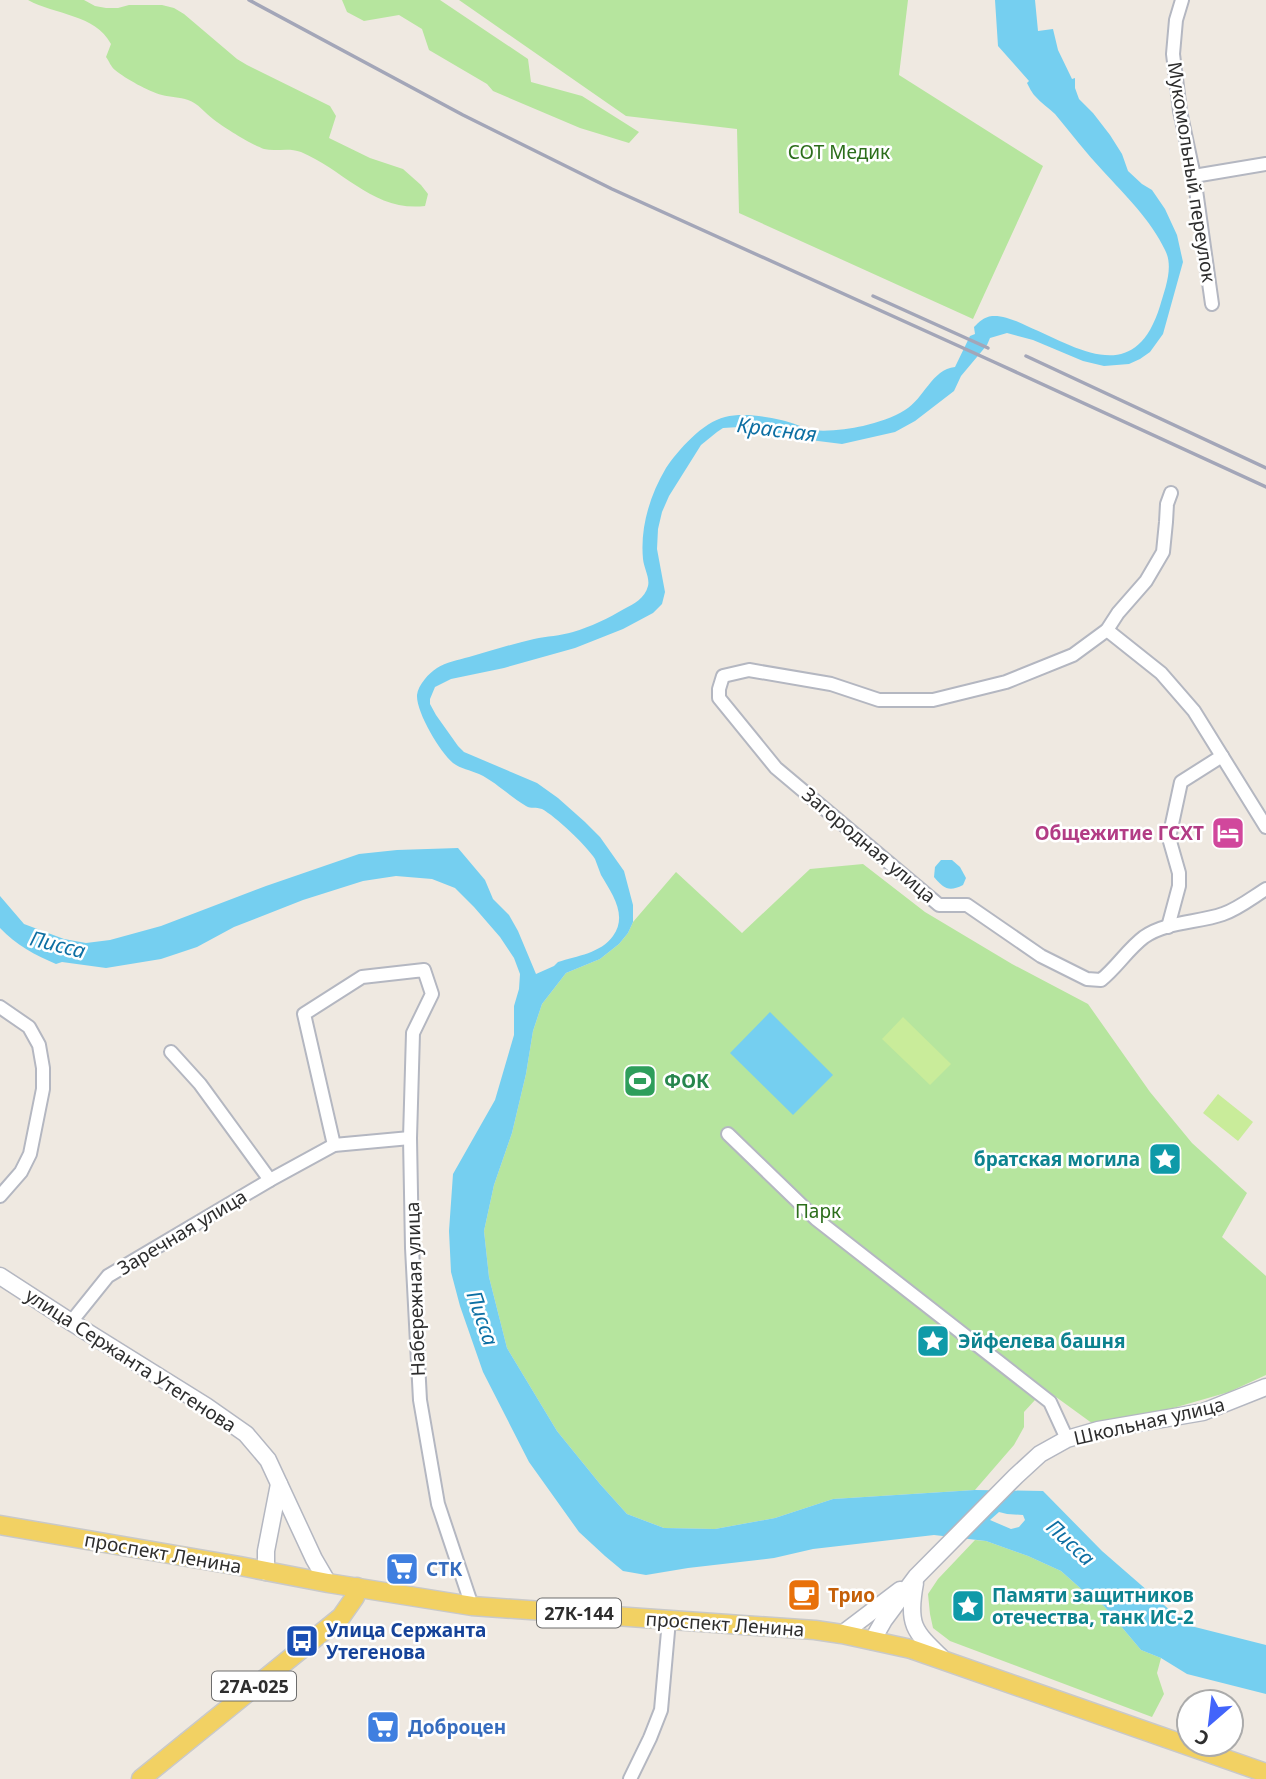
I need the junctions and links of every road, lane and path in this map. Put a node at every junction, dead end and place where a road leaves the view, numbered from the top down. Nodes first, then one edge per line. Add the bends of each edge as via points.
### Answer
1 (1182, 0) edge
2 (1266, 164) edge
3 (1194, 176) junction
4 (1212, 304) dead end
5 (1171, 493) dead end
6 (1107, 630) junction
7 (1222, 756) junction
8 (1266, 827) edge
9 (1266, 889) edge
10 (1168, 927) junction
11 (0, 1007) edge
12 (172, 1052) dead end
13 (728, 1134) dead end
14 (410, 1138) junction
15 (334, 1145) junction
16 (270, 1180) junction
17 (0, 1196) edge
18 (0, 1276) edge
19 (71, 1322) junction
20 (1266, 1387) edge
21 (1068, 1439) junction
22 (279, 1484) junction
23 (0, 1525) edge
24 (266, 1572) junction
25 (916, 1577) junction
26 (328, 1583) junction
27 (358, 1587) junction
28 (472, 1606) junction
29 (669, 1619) junction
30 (842, 1634) junction
31 (872, 1641) junction
32 (946, 1662) junction
33 (1266, 1773) edge
34 (141, 1779) edge
35 (629, 1779) edge

1 - 3 street, Мукомольный переулок via 1173,54
2 - 3 street
3 - 4 street, Мукомольный переулок
5 - 6 street via 1163,552
6 - 7 street via 1161,673 1194,711
6 - 10 street, Загородная улица via 1073,655 1006,682 933,700 880,700 831,684 749,670 723,676 719,698 776,768 939,905 967,905 1041,956 1087,979 1101,979 1146,936
7 - 8 street
7 - 10 street via 1181,782 1169,838 1180,886
9 - 10 street via 1224,914
11 - 17 street via 29,1027 39,1045 43,1089 30,1154
12 - 16 street, Заречная улица
13 - 21 street via 816,1219 1050,1402
14 - 15 street, Заречная улица
14 - 15 street, Набережная улица via 414,1033 432,994 424,970 362,977 304,1014
14 - 28 street, Набережная улица via 420,1400 438,1504
15 - 16 street, Заречная улица
16 - 19 street, Заречная улица via 108,1276
18 - 19 main road, улица Сержанта Утегенова
19 - 22 main road, улица Сержанта Утегенова via 239,1429 268,1460
20 - 21 main road, Школьная улица via 1203,1412
21 - 25 main road, Школьная улица via 1040,1454
22 - 24 main road
22 - 26 main road, улица Сержанта Утегенова
23 - 24 main road, проспект Ленина / 27К-144
24 - 26 main road, проспект Ленина / 27К-144
25 - 30 main road, Школьная улица
25 - 31 main road, Школьная улица
25 - 32 main road via 912,1620 921,1637
26 - 27 main road, проспект Ленина / 27К-144
27 - 28 main road, проспект Ленина / 27К-144
27 - 34 main road, 27А-025 via 341,1617
28 - 29 main road, проспект Ленина / 27К-144
29 - 30 main road, проспект Ленина / 27К-144
29 - 35 street via 661,1710
30 - 31 main road, проспект Ленина / 27К-144
31 - 32 main road, проспект Ленина / 27К-144
32 - 33 main road, проспект Ленина / 27К-144

